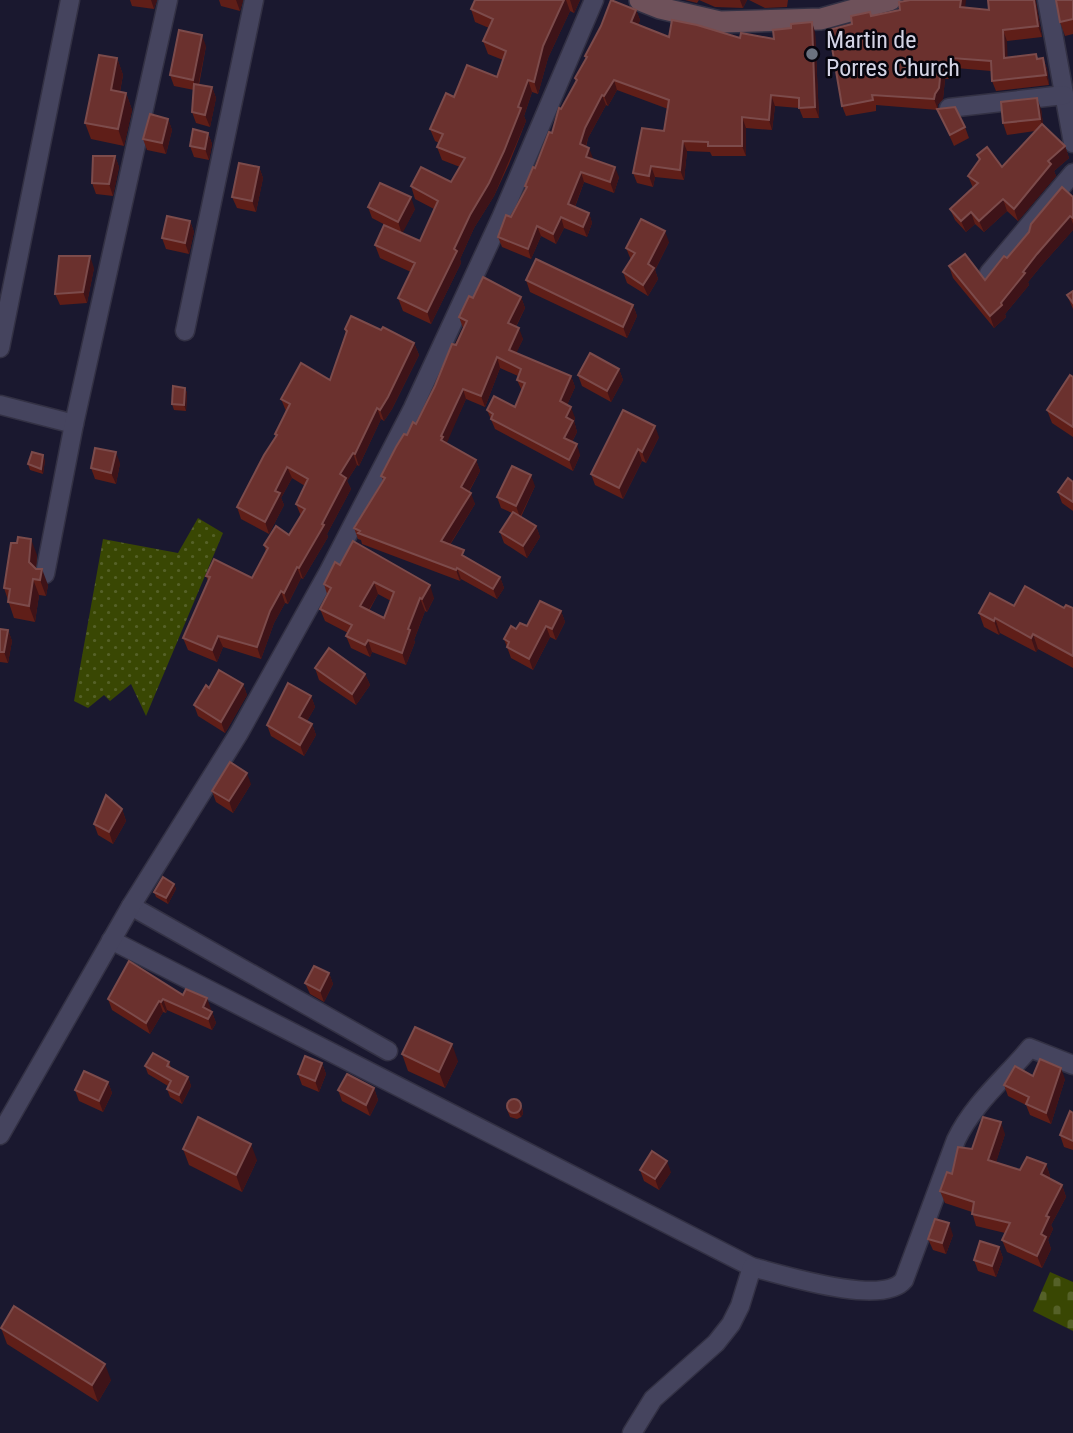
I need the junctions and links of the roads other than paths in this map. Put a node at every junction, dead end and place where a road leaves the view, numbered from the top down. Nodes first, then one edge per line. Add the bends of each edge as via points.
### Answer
1 (70, 0) edge
2 (168, 0) edge
3 (254, 0) edge
4 (594, 0) edge
5 (640, 0) edge
6 (890, 0) edge
7 (1047, 0) edge
8 (1064, 94) junction
9 (949, 108) edge
10 (1073, 143) edge
11 (1073, 173) edge
12 (989, 273) edge
13 (185, 331) dead end
14 (0, 348) edge
15 (0, 405) edge
16 (74, 424) junction
17 (45, 574) edge
18 (131, 906) junction
19 (111, 940) junction
20 (388, 1051) dead end
21 (1073, 1065) edge
22 (0, 1135) edge
23 (752, 1267) junction
24 (632, 1433) edge

1 - 14 street
2 - 16 street
3 - 13 street
4 - 18 street via 413,408 239,733
5 - 6 street via 720,22 821,19
7 - 8 street
8 - 9 street
8 - 10 street
11 - 12 street
15 - 16 street
16 - 17 street
18 - 19 street
18 - 20 street
19 - 22 street
19 - 23 street
21 - 23 street via 1030,1048 965,1121 899,1287 873,1292
23 - 24 street via 731,1324 653,1399

